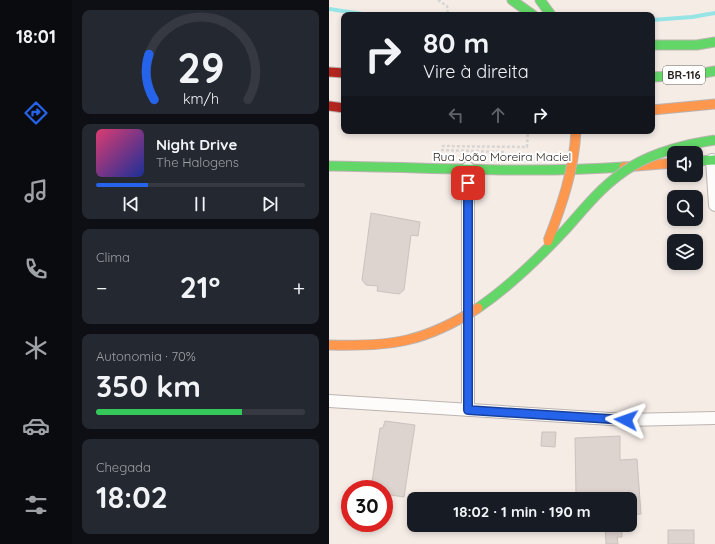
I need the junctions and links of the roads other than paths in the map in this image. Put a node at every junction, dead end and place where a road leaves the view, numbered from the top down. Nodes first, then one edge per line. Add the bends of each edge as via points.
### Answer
1 (512, 0) edge
2 (540, 0) edge
3 (529, 12) edge
4 (549, 12) edge
5 (715, 42) edge
6 (655, 45) edge
7 (715, 71) edge
8 (329, 72) edge
9 (341, 73) edge
10 (655, 77) edge
11 (715, 104) edge
12 (329, 106) edge
13 (341, 108) edge
14 (655, 110) edge
15 (576, 134) edge
16 (715, 140) edge
17 (713, 160) edge
18 (703, 161) edge
19 (667, 163) edge
20 (329, 166) edge
21 (468, 168) junction
22 (715, 205) edge
23 (544, 250) junction
24 (329, 345) edge
25 (329, 401) edge
26 (468, 410) junction
27 (715, 418) edge

1 - 3 main road
2 - 4 main road
5 - 6 main road
7 - 10 main road, BR-116
8 - 9 main road
11 - 14 main road
12 - 13 main road
15 - 23 main road, bridge via 559,215
16 - 23 main road, bridge via 676,148 634,165 582,209 565,231
17 - 18 main road
17 - 22 street
19 - 21 main road, Rua João Moreira Maciel via 592,168
20 - 21 main road, Rua João Moreira Maciel
21 - 26 street
23 - 24 main road, bridge via 508,286 483,305 457,321 419,338 386,345
25 - 26 street
26 - 27 street via 626,420

